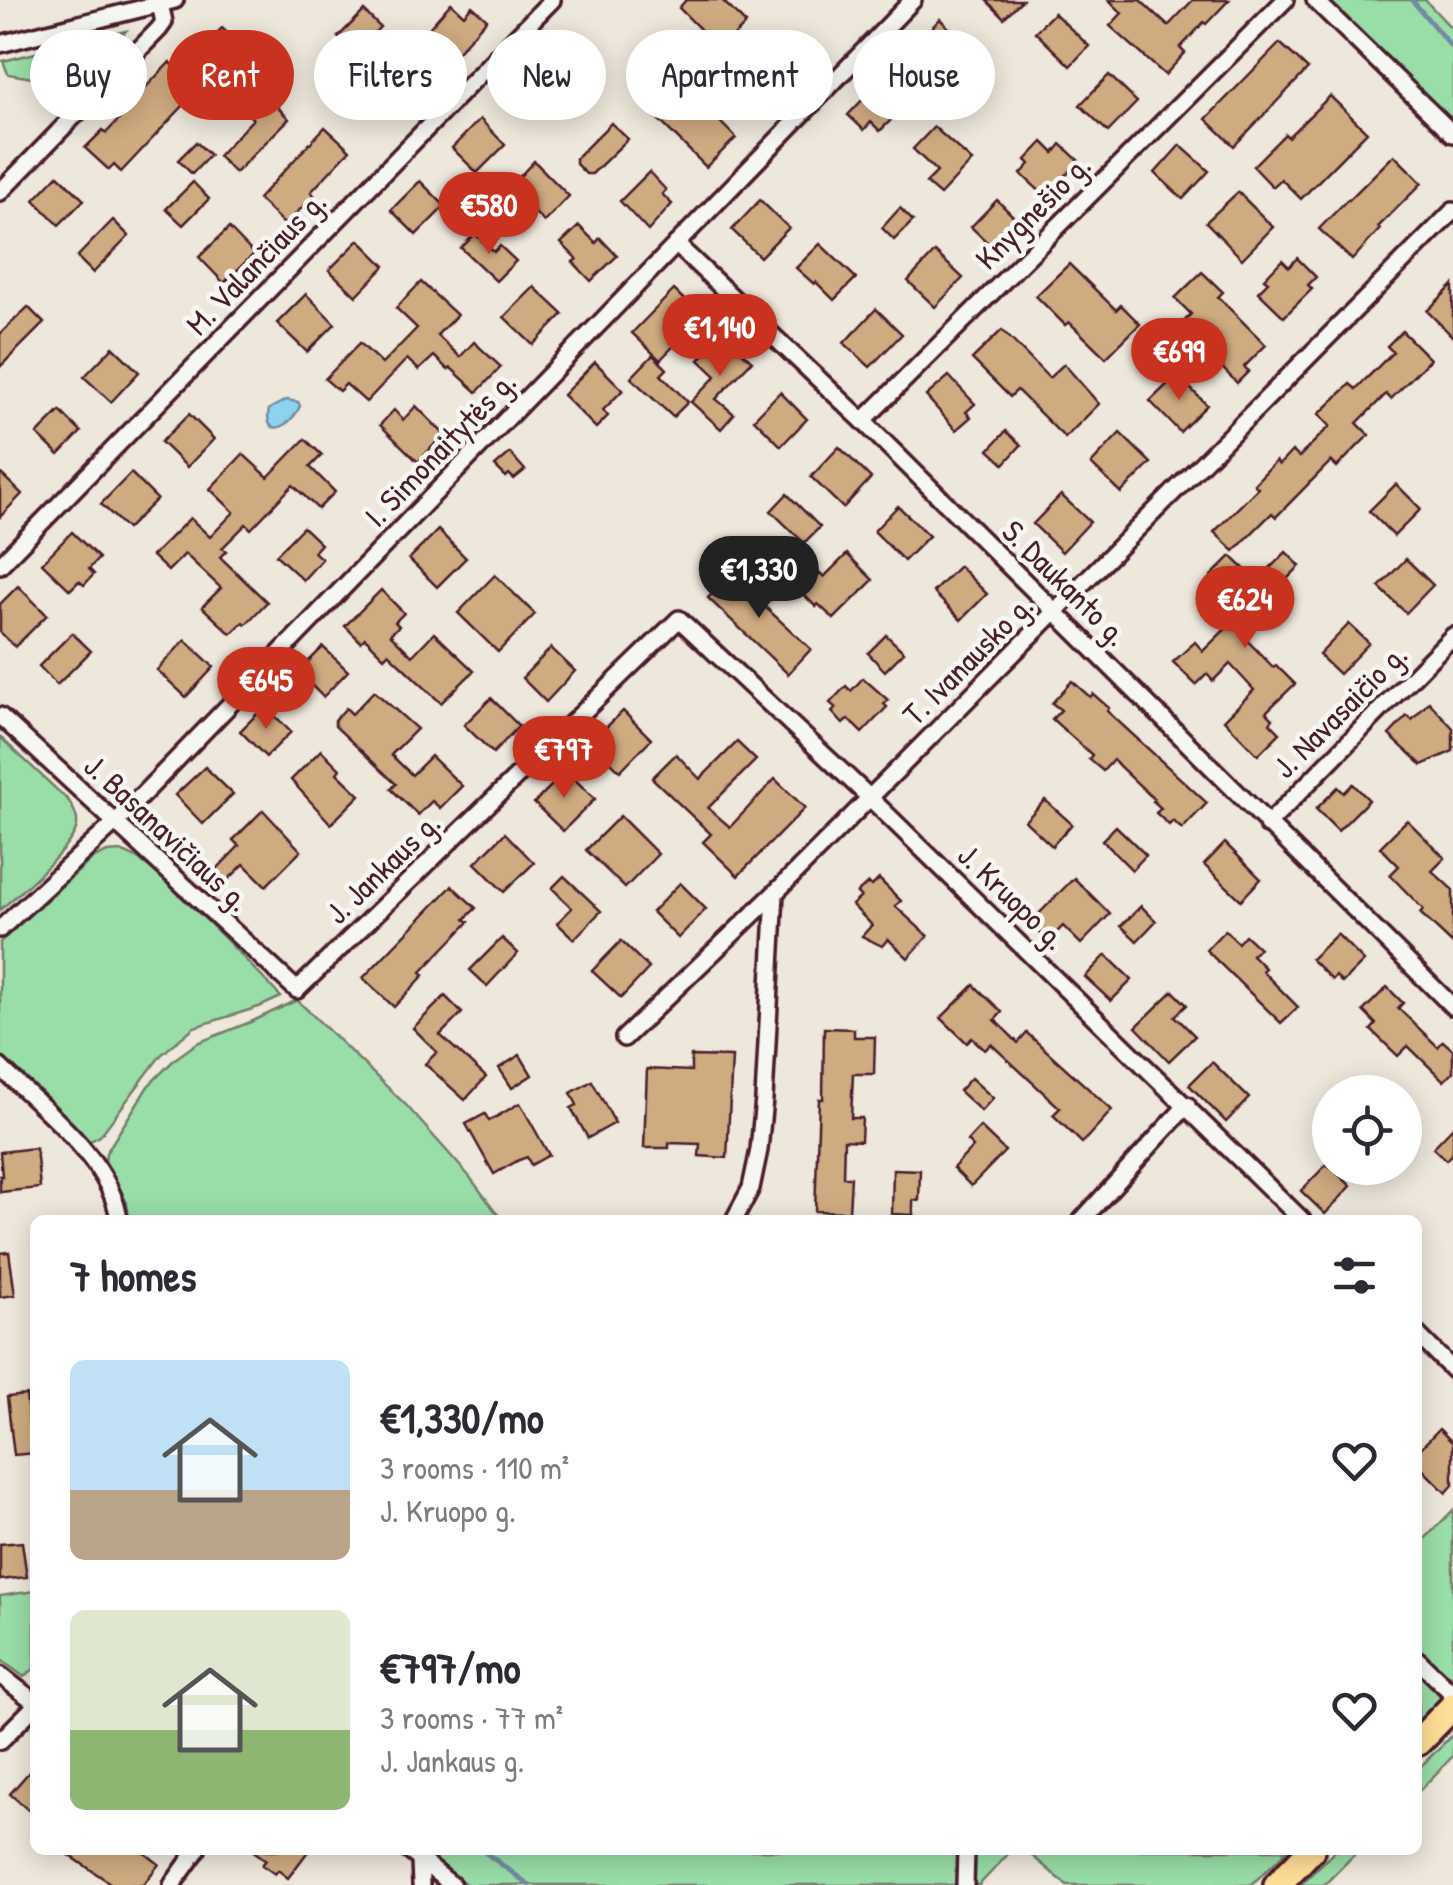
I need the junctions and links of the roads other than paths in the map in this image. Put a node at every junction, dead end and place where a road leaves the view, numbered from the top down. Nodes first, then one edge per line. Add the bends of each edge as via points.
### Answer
1 (552, 0) edge
2 (912, 0) edge
3 (1285, 0) edge
4 (1316, 0) edge
5 (168, 2) edge
6 (0, 44) edge
7 (1453, 134) edge
8 (0, 192) edge
9 (1453, 211) edge
10 (676, 244) junction
11 (863, 422) junction
12 (0, 564) edge
13 (1055, 612) junction
14 (679, 618) joint
15 (1453, 636) edge
16 (0, 716) edge
17 (869, 797) junction
18 (115, 823) junction
19 (1267, 825) junction
20 (775, 893) junction
21 (0, 929) edge
22 (297, 990) joint
23 (1453, 1007) edge
24 (624, 1038) dead end
25 (0, 1067) edge
26 (1186, 1105) junction
27 (119, 1215) edge
28 (737, 1215) edge
29 (1087, 1215) edge
30 (1297, 1215) edge
31 (1422, 1339) edge
32 (1453, 1370) edge
33 (1422, 1664) edge
34 (0, 1675) edge
35 (1453, 1694) edge
36 (30, 1700) edge
37 (1453, 1706) edge
38 (30, 1709) edge
39 (1422, 1738) edge
40 (0, 1741) edge
41 (193, 1855) edge
42 (414, 1855) edge
43 (966, 1855) edge
44 (1306, 1855) edge
45 (172, 1885) edge
46 (421, 1885) edge
47 (452, 1885) edge
48 (965, 1885) edge
49 (1276, 1885) edge

1 - 12 street, M. Valančiaus g.
2 - 10 street, I. Simonaitytės g.
3 - 11 street, Knygnešio g.
4 - 7 street
5 - 6 street
5 - 8 street via 159,29
9 - 13 street, T. Ivanausko g.
10 - 11 street, S. Daukanto g.
10 - 18 street, I. Simonaitytės g.
11 - 13 street, S. Daukanto g.
13 - 17 street, T. Ivanausko g.
13 - 19 street, S. Daukanto g.
14 - 17 street, J. Kruopo g.
14 - 22 street, J. Jankaus g.
15 - 19 street, J. Navasaičio g.
16 - 18 street, J. Basanavičiaus g.
17 - 20 street, T. Ivanausko g.
17 - 26 street, J. Kruopo g.
18 - 21 street, I. Simonaitytės g.
18 - 22 street, J. Basanavičiaus g.
19 - 23 street, S. Daukanto g.
20 - 24 street, T. Ivanausko g.
20 - 28 street via 759,1150
25 - 27 street via 90,1157
26 - 29 street
26 - 30 street, J. Kruopo g.
31 - 32 street
33 - 35 street
34 - 36 street
37 - 39 highway
38 - 40 street
41 - 45 street
42 - 46 street
42 - 47 street
43 - 48 street
44 - 49 highway

